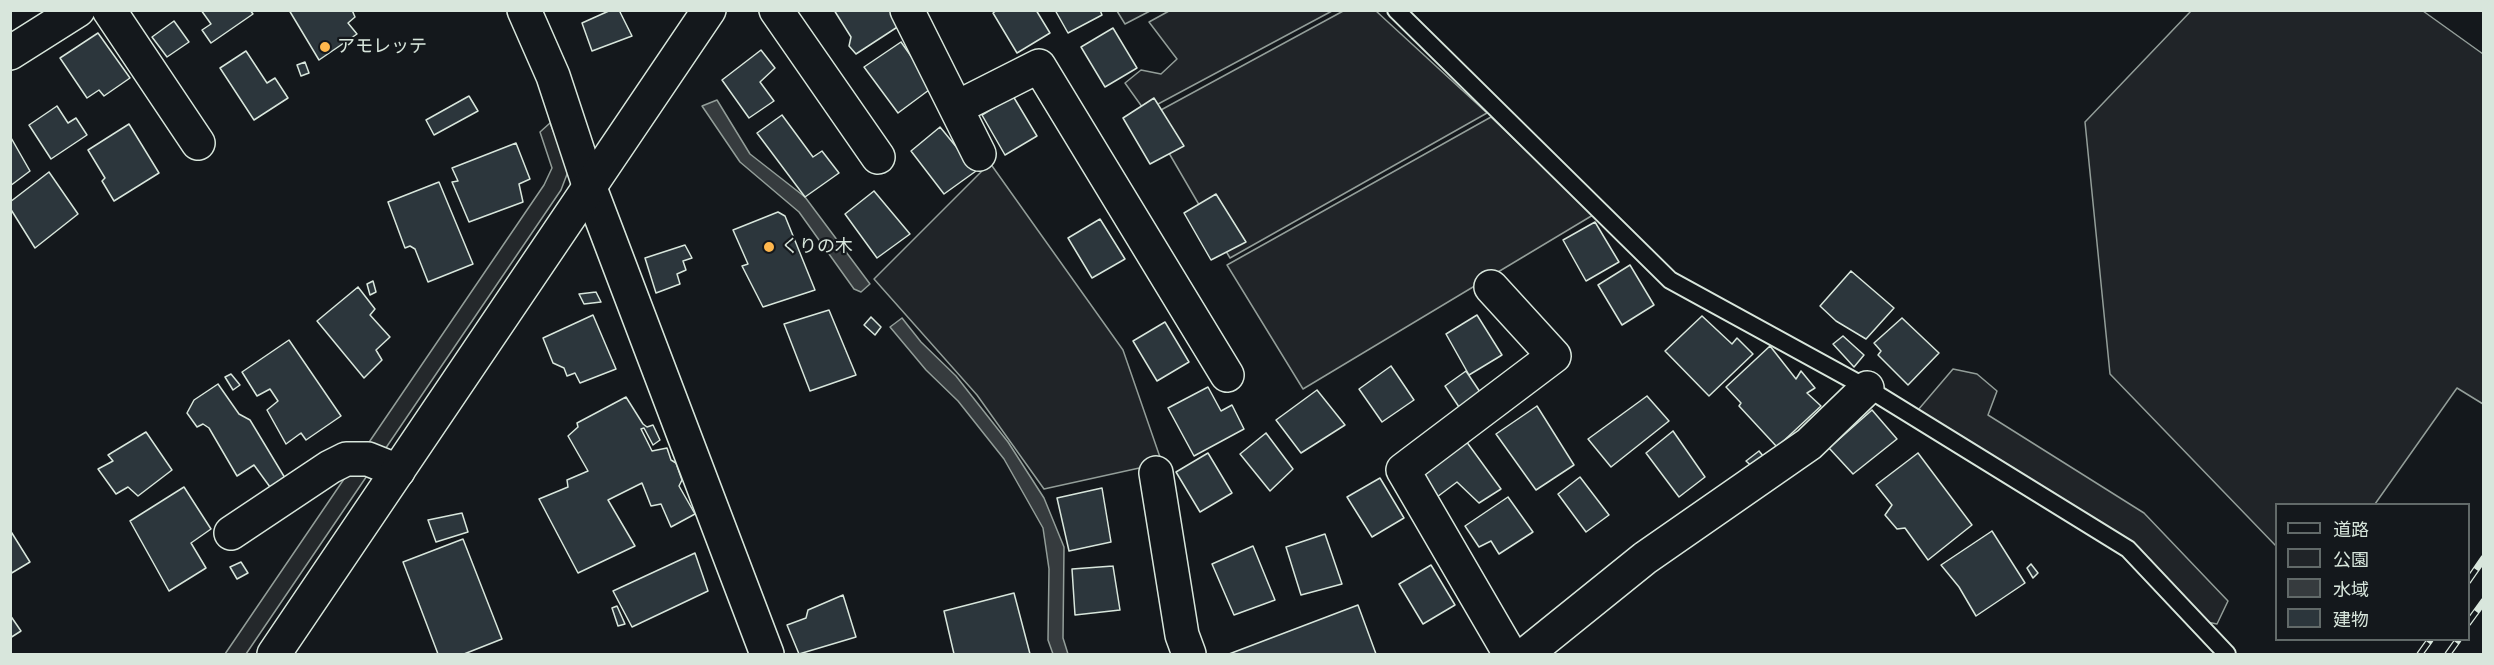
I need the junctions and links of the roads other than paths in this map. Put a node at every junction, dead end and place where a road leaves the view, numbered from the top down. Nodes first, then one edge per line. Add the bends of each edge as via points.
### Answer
1 (78, 10) edge
2 (109, 10) edge
3 (524, 10) edge
4 (710, 10) edge
5 (776, 10) edge
6 (907, 10) edge
7 (1396, 10) edge
8 (43, 20) edge
9 (10, 53) edge
10 (956, 108) junction
11 (198, 143) dead end
12 (979, 154) dead end
13 (878, 157) dead end
14 (590, 188) junction
15 (1491, 287) dead end
16 (1227, 375) dead end
17 (1867, 387) junction
18 (398, 471) junction
19 (1156, 473) dead end
20 (231, 533) dead end
21 (274, 654) edge
22 (767, 654) edge
23 (1189, 654) edge
24 (1510, 654) edge
25 (1526, 654) edge
26 (2227, 654) edge

1 - 8 street
2 - 11 street
3 - 14 street via 553,76
4 - 14 street
5 - 13 street
6 - 10 street
7 - 17 lane via 1670,280
8 - 9 street
10 - 12 street
10 - 16 street via 1039,66
14 - 18 street
14 - 22 street
15 - 24 street via 1554,356 1403,470
17 - 25 street via 1809,444 1645,558
17 - 26 lane via 2128,549
18 - 20 street via 368,459 346,459
18 - 21 street
19 - 23 street via 1182,635

